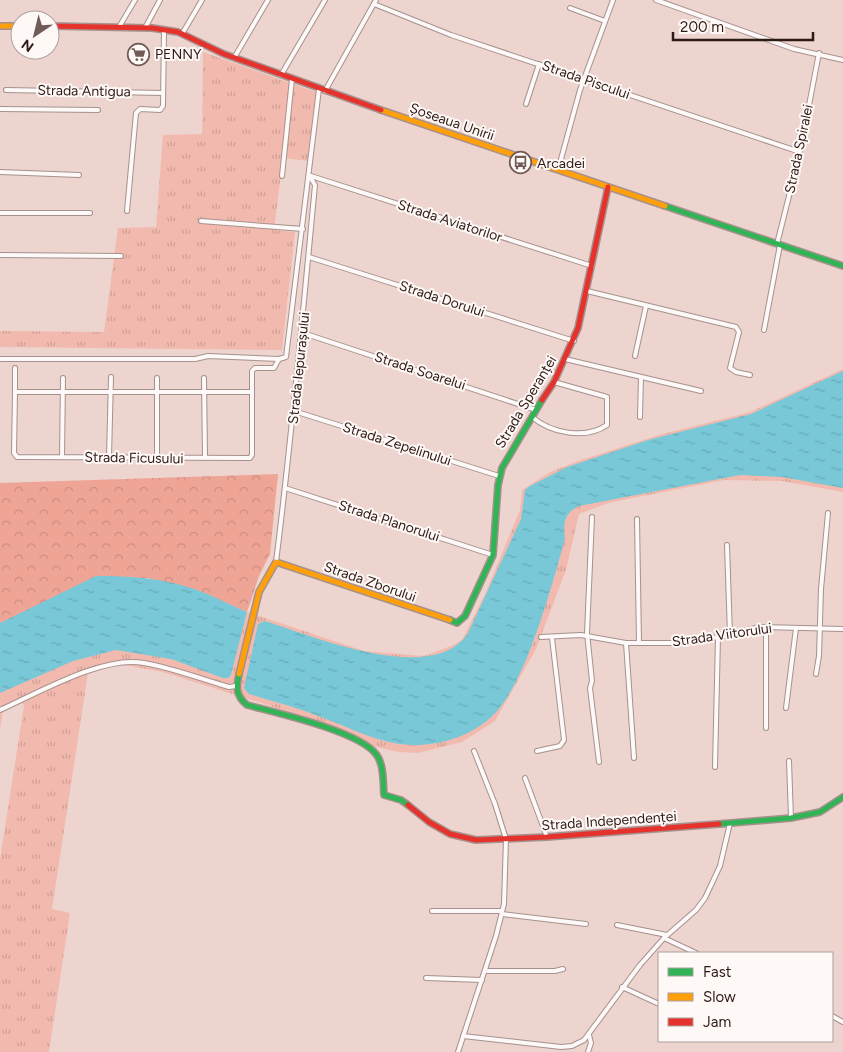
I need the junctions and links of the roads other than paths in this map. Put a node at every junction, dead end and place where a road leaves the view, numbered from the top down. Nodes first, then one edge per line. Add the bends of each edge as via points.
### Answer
1 (135, 0) edge
2 (160, 0) edge
3 (202, 0) edge
4 (268, 0) edge
5 (325, 0) edge
6 (613, 0) edge
7 (656, 0) edge
8 (375, 2) edge
9 (570, 8) dead end
10 (605, 22) junction
11 (60, 26) edge
12 (119, 27) junction
13 (145, 28) junction
14 (164, 30) junction
15 (182, 34) junction
16 (819, 53) junction
17 (234, 58) junction
18 (843, 60) edge
19 (540, 64) junction
20 (281, 75) junction
21 (292, 79) junction
22 (584, 79) junction
23 (319, 89) junction
24 (6, 90) dead end
25 (163, 92) junction
26 (325, 92) junction
27 (526, 104) dead end
28 (0, 109) edge
29 (98, 110) dead end
30 (800, 152) junction
31 (558, 170) junction
32 (0, 172) edge
33 (78, 175) dead end
34 (309, 175) junction
35 (282, 176) dead end
36 (608, 187) junction
37 (127, 211) dead end
38 (0, 213) edge
39 (90, 213) dead end
40 (201, 221) dead end
41 (303, 229) junction
42 (778, 245) junction
43 (0, 255) edge
44 (121, 256) dead end
45 (309, 257) junction
46 (592, 266) junction
47 (843, 266) edge
48 (587, 291) junction
49 (646, 306) junction
50 (764, 330) dead end
51 (303, 333) junction
52 (574, 341) junction
53 (635, 356) dead end
54 (0, 359) edge
55 (281, 359) junction
56 (565, 359) junction
57 (15, 368) dead end
58 (750, 375) dead end
59 (111, 377) dead end
60 (641, 377) junction
61 (63, 378) dead end
62 (157, 378) dead end
63 (204, 378) dead end
64 (554, 382) junction
65 (111, 391) junction
66 (157, 391) junction
67 (701, 391) dead end
68 (15, 392) junction
69 (62, 392) junction
70 (204, 392) junction
71 (252, 392) junction
72 (536, 410) junction
73 (294, 411) junction
74 (532, 417) junction
75 (640, 417) dead end
76 (62, 457) junction
77 (109, 457) junction
78 (157, 458) junction
79 (205, 458) junction
80 (499, 476) junction
81 (286, 488) junction
82 (828, 513) dead end
83 (592, 517) dead end
84 (638, 519) dead end
85 (727, 545) dead end
86 (493, 555) junction
87 (276, 562) junction
88 (457, 623) joint
89 (766, 627) junction
90 (796, 628) junction
91 (819, 629) junction
92 (843, 629) edge
93 (730, 635) junction
94 (589, 636) junction
95 (541, 637) dead end
96 (718, 637) junction
97 (552, 638) junction
98 (626, 643) junction
99 (639, 643) junction
100 (816, 674) dead end
101 (236, 686) junction
102 (786, 708) dead end
103 (0, 710) edge
104 (766, 728) dead end
105 (474, 751) dead end
106 (537, 751) dead end
107 (634, 758) dead end
108 (789, 761) dead end
109 (599, 762) dead end
110 (714, 767) dead end
111 (525, 778) dead end
112 (843, 797) edge
113 (791, 818) junction
114 (730, 823) junction
115 (546, 837) junction
116 (506, 839) junction
117 (432, 911) dead end
118 (502, 913) junction
119 (586, 924) dead end
120 (617, 925) dead end
121 (666, 937) junction
122 (694, 952) edge
123 (563, 969) dead end
124 (485, 971) junction
125 (426, 978) dead end
126 (482, 980) junction
127 (622, 987) junction
128 (658, 1004) edge
129 (589, 1035) junction
130 (463, 1036) junction
131 (540, 1045) junction
132 (458, 1052) edge
133 (537, 1052) edge
134 (588, 1052) edge

1 - 12 street
2 - 13 street
3 - 15 street
4 - 17 street
5 - 20 street
6 - 10 street
7 - 16 street via 794,49
8 - 19 street, Strada Piscului via 452,34
8 - 26 street
9 - 10 street
10 - 22 street
11 - 12 street, Șoseaua Unirii
12 - 13 street, Șoseaua Unirii
13 - 14 street, Șoseaua Unirii
14 - 15 street, Șoseaua Unirii
14 - 25 street
15 - 17 street, Șoseaua Unirii
16 - 18 street
16 - 30 street, Strada Spiralei
17 - 20 street, Șoseaua Unirii
19 - 22 street, Strada Piscului
19 - 27 street
20 - 21 street, Șoseaua Unirii
21 - 23 street, Șoseaua Unirii
21 - 35 street
22 - 30 street, Strada Piscului
22 - 31 street
23 - 26 street, Șoseaua Unirii
23 - 34 street, Strada Iepurașului
24 - 25 street, Strada Antigua
25 - 37 street via 160,110 140,109 136,113
26 - 31 street, Șoseaua Unirii
28 - 29 street
30 - 42 street, Strada Spiralei
31 - 36 street, Șoseaua Unirii
32 - 33 street
34 - 41 street, Strada Iepurașului
34 - 45 street, Strada Iepurașului via 315,185
34 - 46 street, Strada Aviatorilor
36 - 42 street, Șoseaua Unirii
36 - 46 street, Strada Speranței
38 - 39 street
40 - 41 street
41 - 55 street, Strada Iepurașului via 288,350
42 - 47 street, Șoseaua Unirii
42 - 50 street, Strada Spiralei
43 - 44 street
45 - 51 street, Strada Iepurașului
45 - 52 street, Strada Dorului
46 - 48 street, Strada Speranței
48 - 49 street
48 - 52 street, Strada Speranței
49 - 53 street
49 - 58 street via 736,327 738,332 730,368
51 - 72 street, Strada Soarelui
51 - 73 street, Strada Iepurașului
52 - 56 street, Strada Speranței
54 - 55 street via 195,359 208,356
55 - 71 street, Strada Ficusului via 274,368 253,370
56 - 60 street
56 - 64 street, Strada Speranței
57 - 68 street, Strada Ficusului
59 - 65 street
60 - 67 street
60 - 75 street
61 - 69 street
62 - 66 street
63 - 70 street
64 - 72 street, Strada Speranței
64 - 74 street via 607,397 608,425 575,433 551,429
65 - 66 street
65 - 69 street
65 - 77 street
66 - 70 street
66 - 78 street
68 - 69 street
68 - 76 street, Strada Ficusului via 14,455
69 - 76 street
70 - 71 street
70 - 79 street
71 - 79 street, Strada Ficusului via 252,456
72 - 74 street, Strada Speranței
73 - 80 street, Strada Zepelinului
73 - 81 street, Strada Iepurașului
74 - 80 street, Strada Speranței
76 - 77 street, Strada Ficusului
77 - 78 street, Strada Ficusului
78 - 79 street, Strada Ficusului
80 - 86 street, Strada Speranței
81 - 86 street, Strada Planorului
81 - 87 street, Strada Iepurașului
82 - 91 street
83 - 94 street
84 - 99 street
85 - 93 street
86 - 88 street, Strada Speranței via 468,611
87 - 88 street, Strada Zborului
87 - 101 street via 259,592
89 - 90 street, Strada Viitorului
89 - 93 street, Strada Viitorului
89 - 104 street
90 - 91 street, Strada Viitorului
90 - 102 street
91 - 92 street, Strada Viitorului
91 - 100 street via 820,656
93 - 96 street, Strada Viitorului
94 - 97 street, Strada Viitorului
94 - 98 street, Strada Viitorului
94 - 109 street via 590,688
95 - 97 street, Strada Viitorului
96 - 99 street, Strada Viitorului via 682,643
96 - 110 street
97 - 106 street via 564,740 560,746
98 - 99 street, Strada Viitorului
98 - 107 street
101 - 103 street via 229,687 143,663 117,663 86,672
101 - 116 street, Strada Independenței via 239,698 247,704 332,731 372,748 381,766 384,795 400,800 450,834 476,840
105 - 116 street
108 - 113 street
111 - 115 street
112 - 113 street, Strada Independenței via 820,812
113 - 114 street, Strada Independenței
114 - 115 street, Strada Independenței
114 - 121 street via 720,866 705,898
115 - 116 street, Strada Independenței
116 - 118 street
117 - 118 street
118 - 119 street
118 - 124 street
120 - 121 street
121 - 122 street
121 - 127 street
123 - 124 street
124 - 126 street
125 - 126 street
126 - 130 street
127 - 128 street
127 - 129 street
129 - 131 street via 572,1046
129 - 134 street
130 - 131 street
130 - 132 street
131 - 133 street

